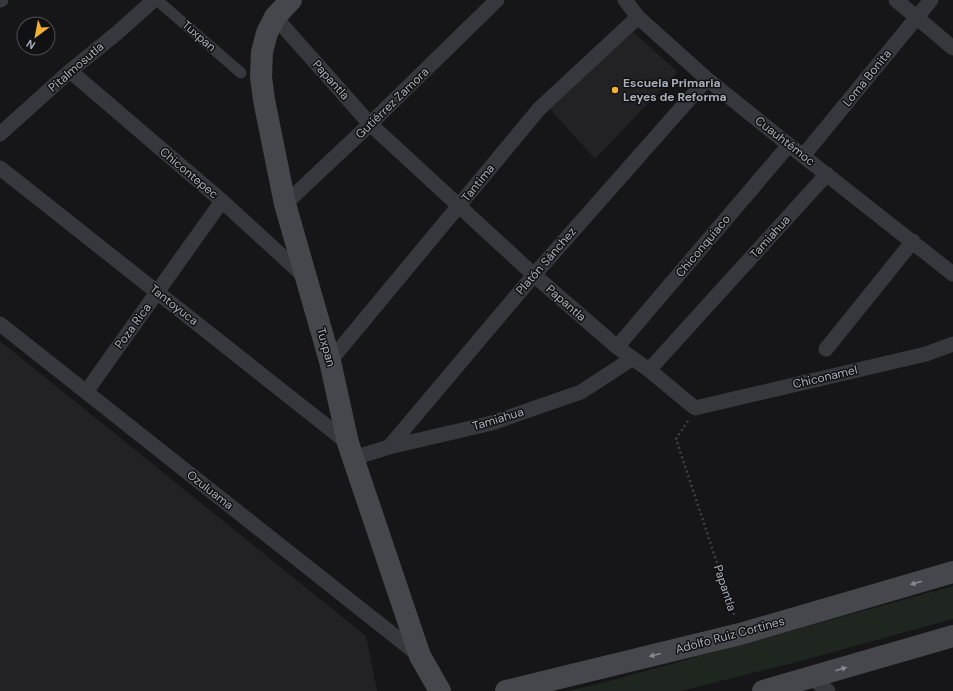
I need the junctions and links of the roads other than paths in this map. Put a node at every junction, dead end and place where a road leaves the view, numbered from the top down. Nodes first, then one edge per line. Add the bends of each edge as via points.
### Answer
1 (154, 0) edge
2 (157, 0) edge
3 (292, 0) edge
4 (497, 0) edge
5 (625, 0) edge
6 (896, 0) edge
7 (931, 0) edge
8 (274, 17) junction
9 (638, 17) junction
10 (916, 17) junction
11 (953, 48) edge
12 (70, 71) junction
13 (241, 73) dead end
14 (707, 78) junction
15 (370, 124) junction
16 (0, 134) edge
17 (788, 145) junction
18 (803, 156) junction
19 (0, 168) edge
20 (827, 174) junction
21 (222, 201) junction
22 (285, 204) junction
23 (459, 206) junction
24 (913, 241) junction
25 (953, 274) edge
26 (534, 275) junction
27 (306, 278) junction
28 (158, 292) junction
29 (0, 324) edge
30 (953, 344) edge
31 (617, 347) junction
32 (826, 349) dead end
33 (633, 358) junction
34 (330, 361) junction
35 (649, 370) junction
36 (86, 392) junction
37 (695, 408) joint
38 (389, 447) junction
39 (351, 451) junction
40 (953, 572) edge
41 (953, 636) edge
42 (420, 656) junction
43 (820, 684) edge
44 (440, 691) edge
45 (506, 691) edge
46 (763, 691) edge

1 - 12 street, Pitalmosutla
2 - 13 street, Tuxpan
3 - 8 main road, Tuxpan
4 - 15 street, Gutiérrez Zamora
5 - 9 street, Cuauhtémoc
6 - 10 street
7 - 10 street, Loma Bonita
8 - 15 street, Papantla
8 - 22 main road, Tuxpan via 262,52 261,77
9 - 14 street, Cuauhtémoc
9 - 23 street, Tantima via 538,109
10 - 11 street
10 - 18 street, Loma Bonita
12 - 16 street, Pitalmosutla
12 - 21 street, Chicontepec
14 - 17 street, Cuauhtémoc
14 - 26 street, Platón Sánchez
15 - 22 street, Gutiérrez Zamora
15 - 23 street, Papantla
17 - 18 street, Cuauhtémoc
17 - 31 street, Chiconquiaco
18 - 20 street, Cuauhtémoc
19 - 28 street, Tantoyuca
20 - 24 street, Cuauhtémoc
20 - 35 street, Tamiahua
21 - 27 street, Chicontepec
21 - 28 street, Poza Rica
22 - 27 main road, Tuxpan
23 - 26 street, Papantla
23 - 34 street, Tantima
24 - 25 street, Cuauhtémoc
24 - 32 street
26 - 31 street, Papantla
26 - 38 street, Platón Sánchez
27 - 34 main road, Tuxpan
28 - 36 street, Poza Rica
28 - 39 street, Tantoyuca
29 - 36 street, Ozuluama
30 - 37 street, Chiconamel via 926,354
31 - 33 street, Papantla
33 - 35 street, Papantla
33 - 38 street, Tamiahua via 581,392 492,423
34 - 39 main road, Tuxpan
35 - 37 street, Papantla
36 - 42 street, Ozuluama
38 - 39 street, Tamiahua
39 - 42 main road, Tuxpan
40 -> 45 main road, Adolfo Ruiz Cortines via 740,634
43 -> 41 main road
42 - 44 main road, Tuxpan
43 - 46 main road

